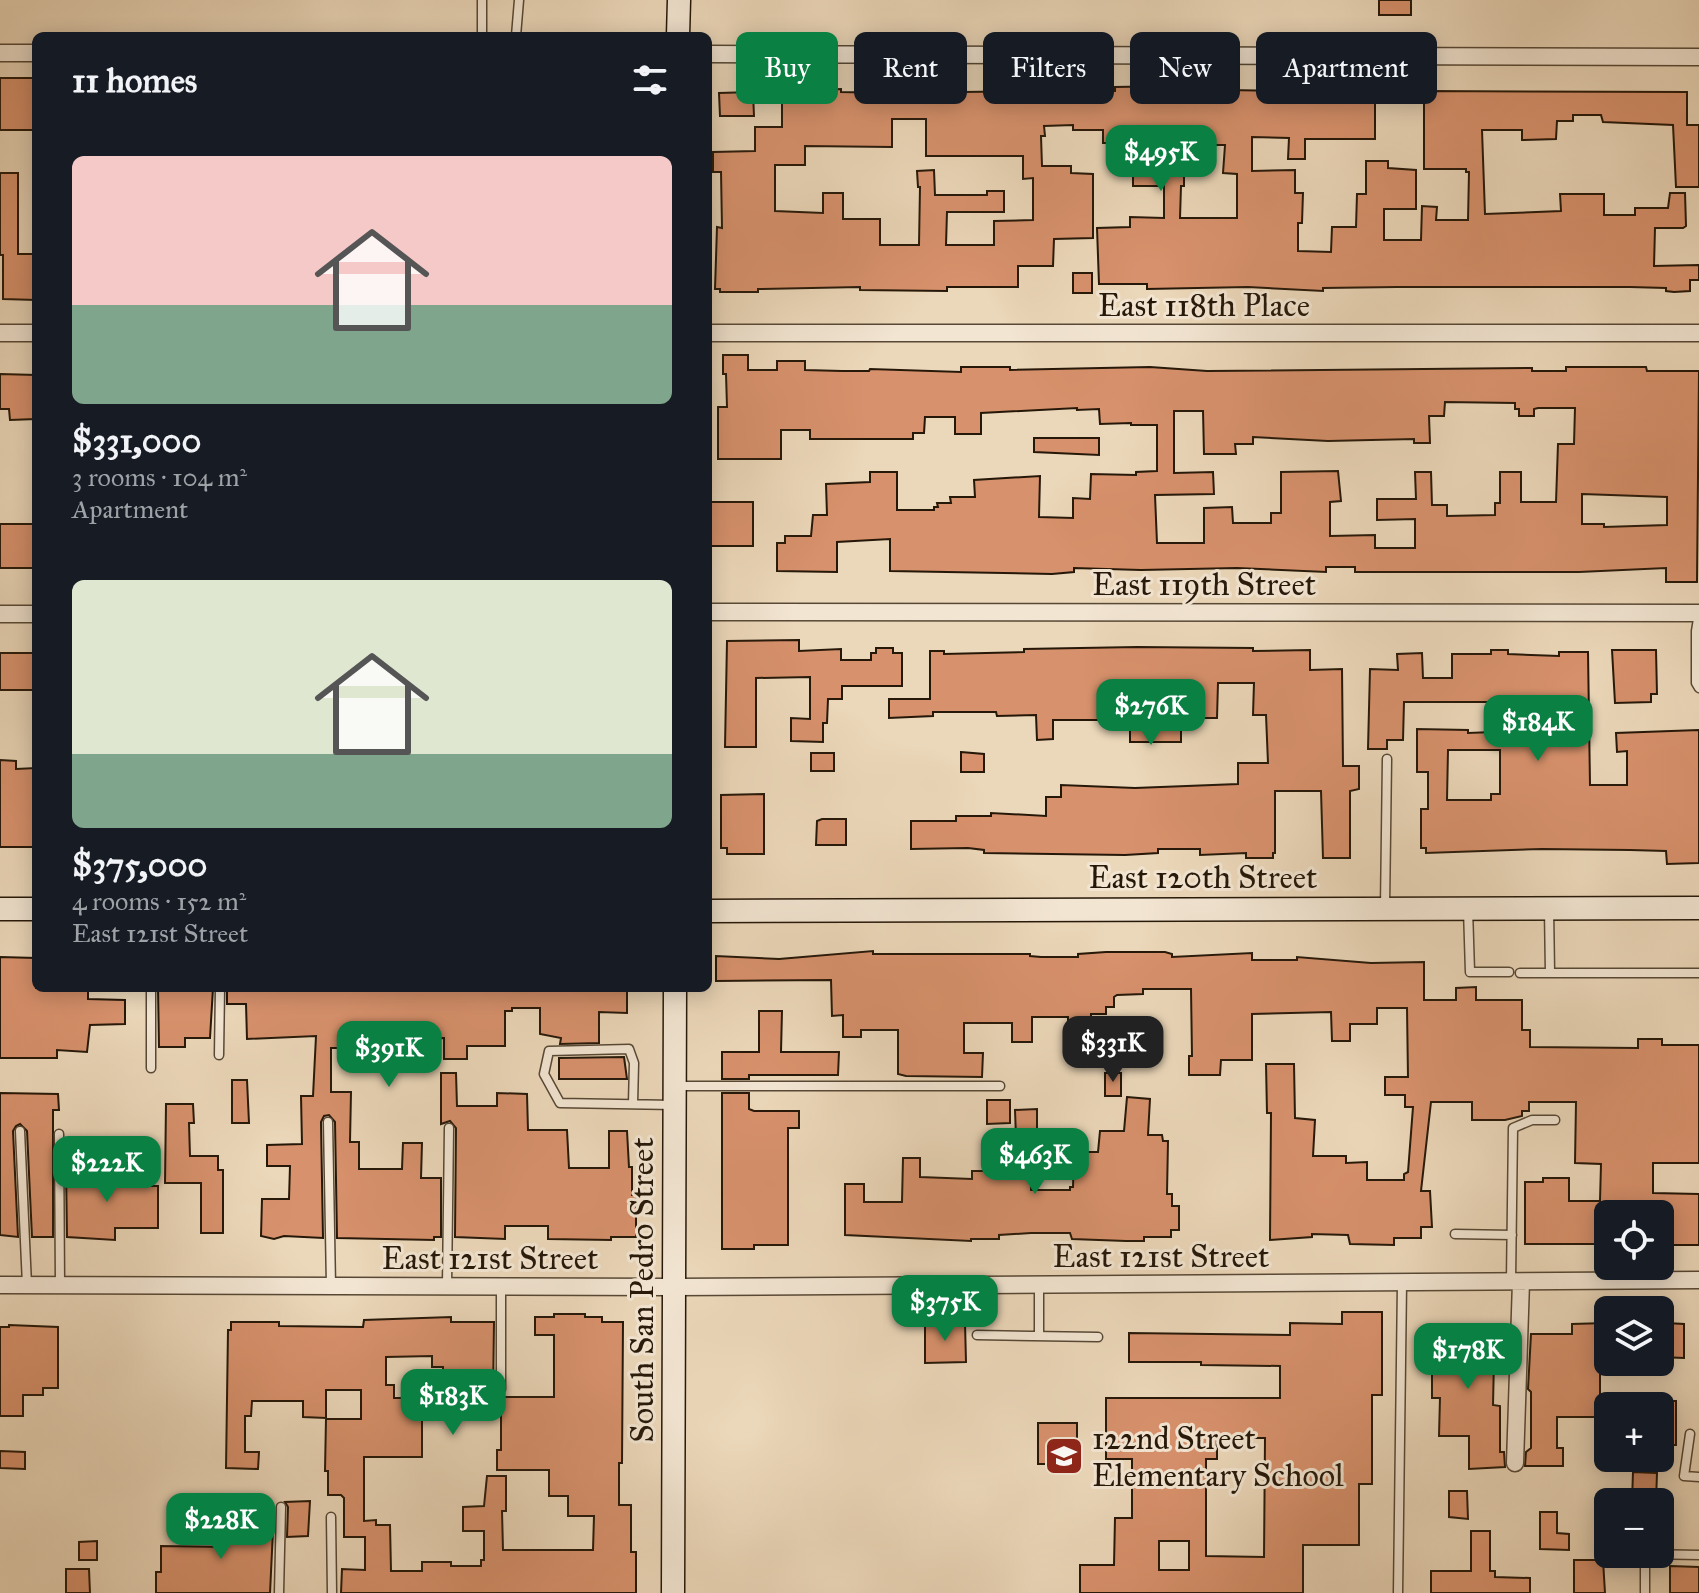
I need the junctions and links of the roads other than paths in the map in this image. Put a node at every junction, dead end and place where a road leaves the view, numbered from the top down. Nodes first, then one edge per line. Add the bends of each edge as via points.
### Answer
1 (482, 0) edge
2 (519, 0) edge
3 (679, 0) edge
4 (482, 32) edge
5 (516, 32) edge
6 (678, 32) edge
7 (0, 53) edge
8 (32, 53) edge
9 (712, 54) edge
10 (1699, 57) edge
11 (0, 333) edge
12 (32, 333) edge
13 (712, 333) edge
14 (1699, 333) edge
15 (712, 612) edge
16 (1699, 613) edge
17 (0, 614) edge
18 (32, 614) edge
19 (1699, 688) edge
20 (1387, 759) dead end
21 (1468, 908) junction
22 (1549, 908) junction
23 (1699, 908) edge
24 (0, 909) edge
25 (32, 909) edge
26 (1385, 909) junction
27 (712, 911) edge
28 (1509, 972) dead end
29 (1520, 973) dead end
30 (1550, 973) junction
31 (1699, 973) edge
32 (151, 992) edge
33 (220, 992) edge
34 (675, 992) edge
35 (219, 1055) dead end
36 (151, 1068) dead end
37 (1000, 1086) dead end
38 (675, 1096) junction
39 (633, 1104) junction
40 (1555, 1120) dead end
41 (328, 1122) dead end
42 (449, 1128) dead end
43 (20, 1131) dead end
44 (59, 1134) dead end
45 (1455, 1234) dead end
46 (1512, 1235) junction
47 (1699, 1280) edge
48 (1516, 1282) junction
49 (1402, 1283) junction
50 (0, 1285) edge
51 (27, 1285) junction
52 (60, 1285) junction
53 (1039, 1285) junction
54 (331, 1286) junction
55 (447, 1286) junction
56 (501, 1286) junction
57 (674, 1287) junction
58 (977, 1335) dead end
59 (1039, 1336) junction
60 (1098, 1337) dead end
61 (501, 1389) dead end
62 (1690, 1434) dead end
63 (1515, 1463) dead end
64 (1699, 1477) edge
65 (281, 1507) dead end
66 (331, 1517) dead end
67 (1699, 1555) edge
68 (279, 1593) edge
69 (332, 1593) edge
70 (673, 1593) edge
71 (1398, 1593) edge
72 (1645, 1593) edge

1 - 4 lane
2 - 5 lane
3 - 6 street
7 - 8 street
9 - 10 street
11 - 12 street
13 - 14 street, East 118th Place
15 - 16 street, East 119th Street
16 - 19 lane
17 - 18 street
20 - 26 lane
21 - 22 street, East 120th Street
21 - 26 street, East 120th Street
21 - 28 lane via 1470,972
22 - 23 street, East 120th Street
22 - 30 lane
24 - 25 street
26 - 27 street, East 120th Street
29 - 30 lane
30 - 31 lane
32 - 36 lane
33 - 35 lane
34 - 38 street, South San Pedro Street
37 - 38 lane
38 - 39 lane
38 - 57 street, South San Pedro Street
39 - 39 lane via 629,1049 549,1051 544,1074 560,1103
40 - 46 lane via 1532,1120 1513,1128
41 - 54 lane
42 - 55 lane
43 - 51 lane
44 - 52 lane
45 - 46 lane
46 - 48 lane
47 - 48 street, East 121st Street
48 - 49 street, East 121st Street
48 - 63 street
49 - 53 street, East 121st Street
49 - 71 lane
50 - 51 street, East 121st Street
51 - 52 street, East 121st Street
52 - 54 street, East 121st Street
53 - 57 street, East 121st Street
53 - 59 lane
54 - 55 street, East 121st Street
55 - 56 street, East 121st Street
56 - 57 street, East 121st Street
56 - 61 lane
57 - 70 street, South San Pedro Street
58 - 59 lane
59 - 60 lane
62 - 64 lane via 1684,1476
65 - 68 lane
66 - 69 lane
67 - 72 lane via 1645,1554

